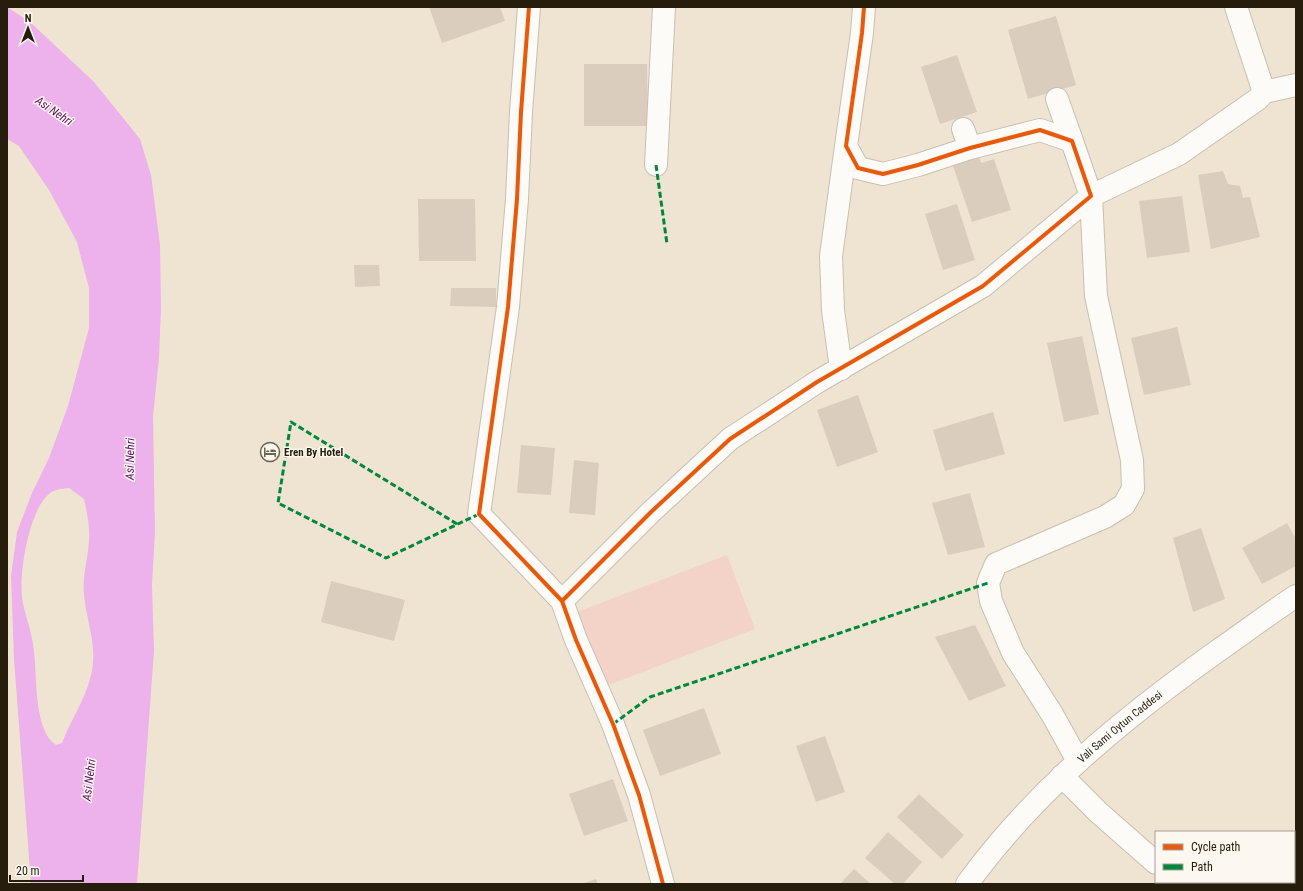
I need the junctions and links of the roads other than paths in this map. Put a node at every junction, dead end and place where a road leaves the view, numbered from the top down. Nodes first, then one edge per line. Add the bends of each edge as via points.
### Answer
1 (529, 7) edge
2 (664, 7) edge
3 (864, 7) edge
4 (1236, 7) edge
5 (1296, 85) edge
6 (1264, 92) junction
7 (1057, 99) dead end
8 (1072, 141) junction
9 (846, 146) junction
10 (656, 165) dead end
11 (1091, 196) junction
12 (841, 369) junction
13 (1296, 596) edge
14 (562, 601) junction
15 (1078, 760) junction
16 (1062, 776) junction
17 (1155, 862) edge
18 (663, 884) edge
19 (967, 884) edge

1 - 14 street via 508,307 479,514
2 - 10 street
3 - 9 street
4 - 6 street
5 - 6 street
6 - 11 street via 1258,99 1179,154
7 - 8 street
8 - 9 street via 1040,130 966,138 918,165 883,174 858,168
8 - 11 street
9 - 12 street via 831,256 833,310
11 - 12 street via 983,286
11 - 15 street via 1096,296 1132,460 1133,489 1124,505 1104,517 996,564 988,583 991,601 1013,653
12 - 14 street via 730,439 651,512
13 - 15 street, Vali Sami Oytun Caddesi via 1194,667
14 - 18 street via 576,640 613,724 639,795
15 - 16 street, Vali Sami Oytun Caddesi
16 - 17 street
16 - 19 street, Vali Sami Oytun Caddesi via 1006,833

